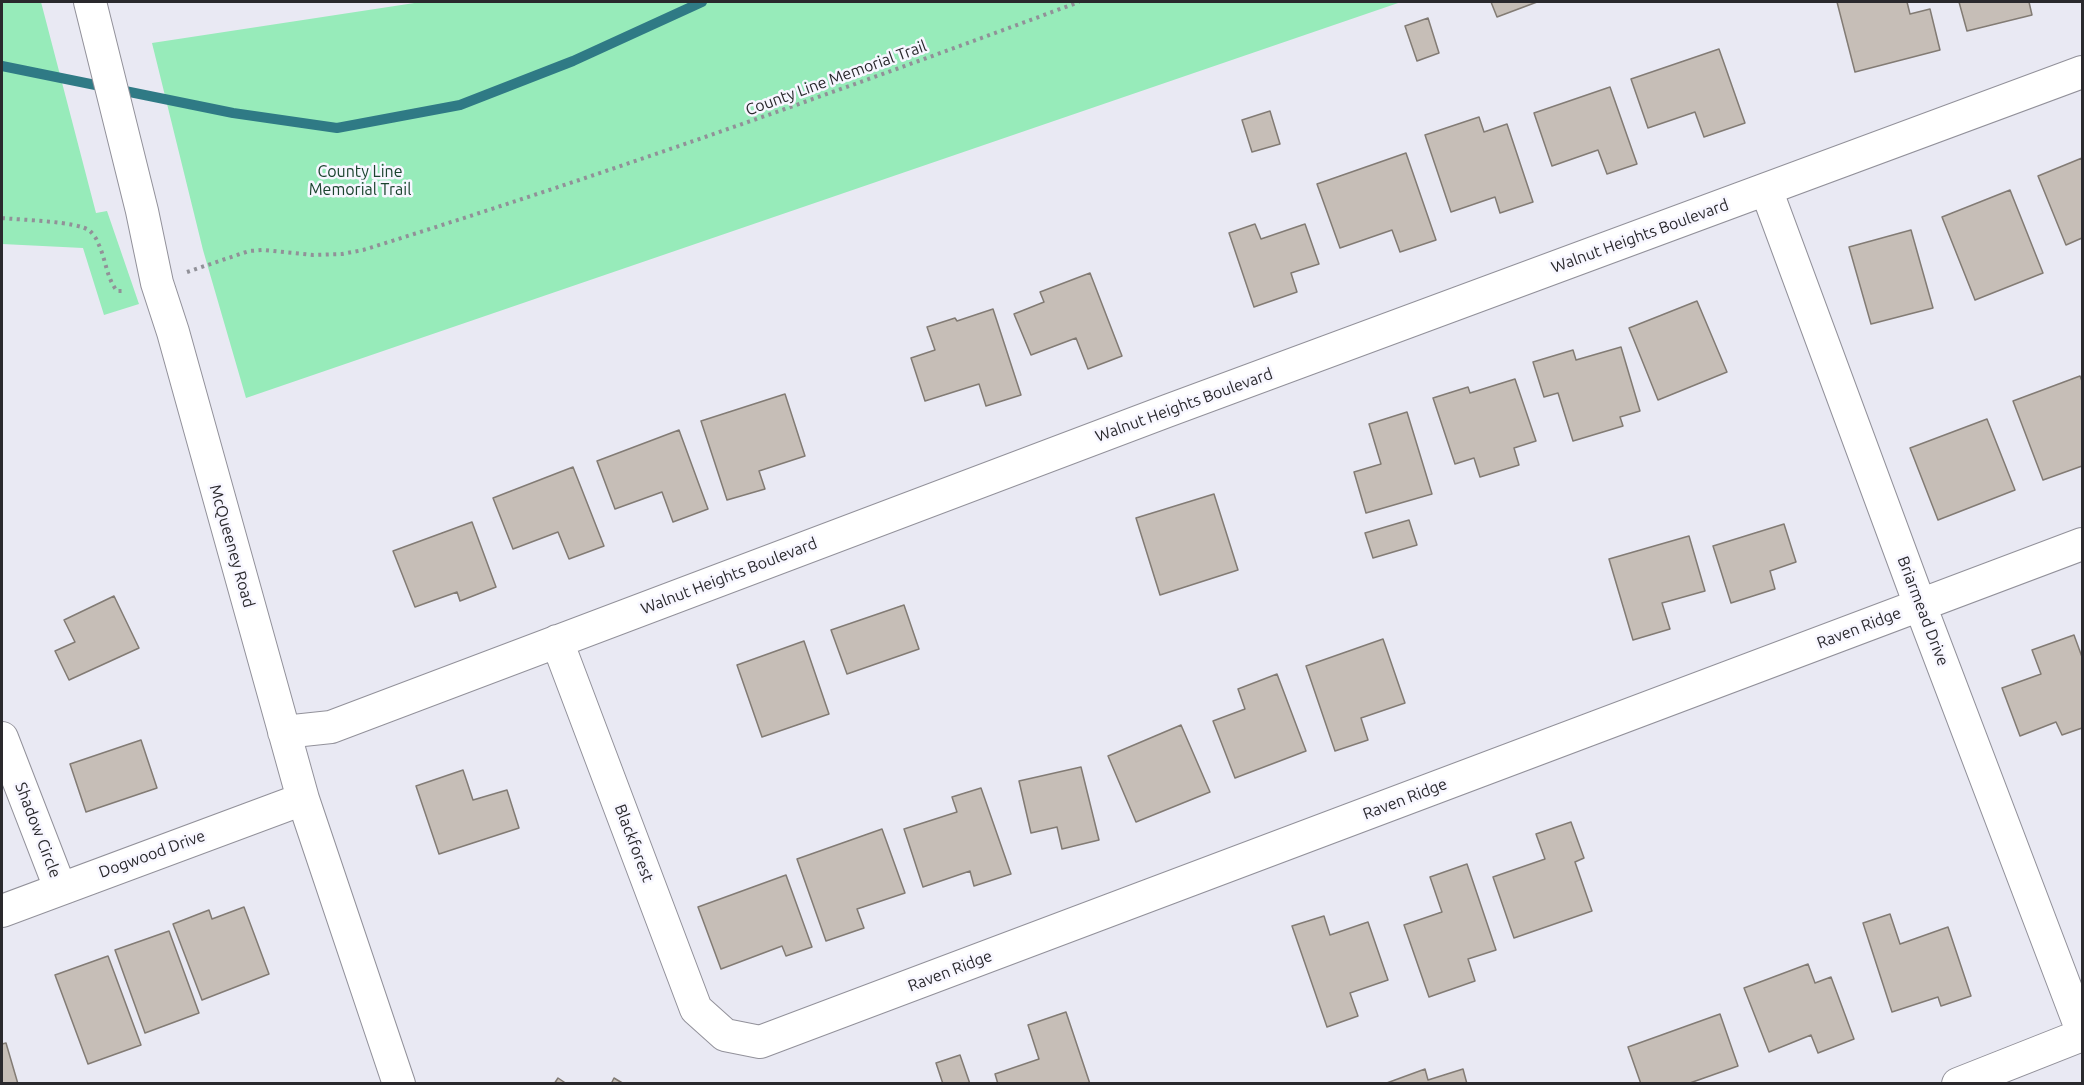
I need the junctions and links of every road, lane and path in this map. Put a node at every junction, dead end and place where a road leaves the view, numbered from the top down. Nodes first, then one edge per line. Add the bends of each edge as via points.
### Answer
1 (90, 2) edge
2 (1079, 2) edge
3 (2082, 72) edge
4 (1766, 189) junction
5 (2, 218) edge
6 (183, 273) dead end
7 (128, 291) dead end
8 (2082, 544) edge
9 (1920, 605) junction
10 (557, 641) junction
11 (284, 732) junction
12 (2, 738) edge
13 (303, 799) junction
14 (60, 888) junction
15 (2, 911) edge
16 (2082, 1033) edge
17 (725, 1035) joint
18 (399, 1083) edge
19 (1958, 1083) edge

1 - 11 street, McQueeney Road via 157,283
2 - 6 path, County Line Memorial Trail via 799,105 363,250 313,255 249,251
3 - 4 street, Walnut Heights Boulevard
4 - 9 street, Briarmead Drive
4 - 10 street, Walnut Heights Boulevard
5 - 7 path via 92,232 110,283 117,291
8 - 9 street, Raven Ridge
9 - 16 street, Briarmead Drive
9 - 17 street, Raven Ridge via 760,1042
10 - 11 street, Walnut Heights Boulevard via 331,727
10 - 17 street, Blackforest via 696,1009
11 - 13 street, McQueeney Road
12 - 14 street, Shadow Circle
13 - 14 street, Dogwood Drive
13 - 18 street, McQueeney Road
14 - 15 street, Dogwood Drive
16 - 19 street

